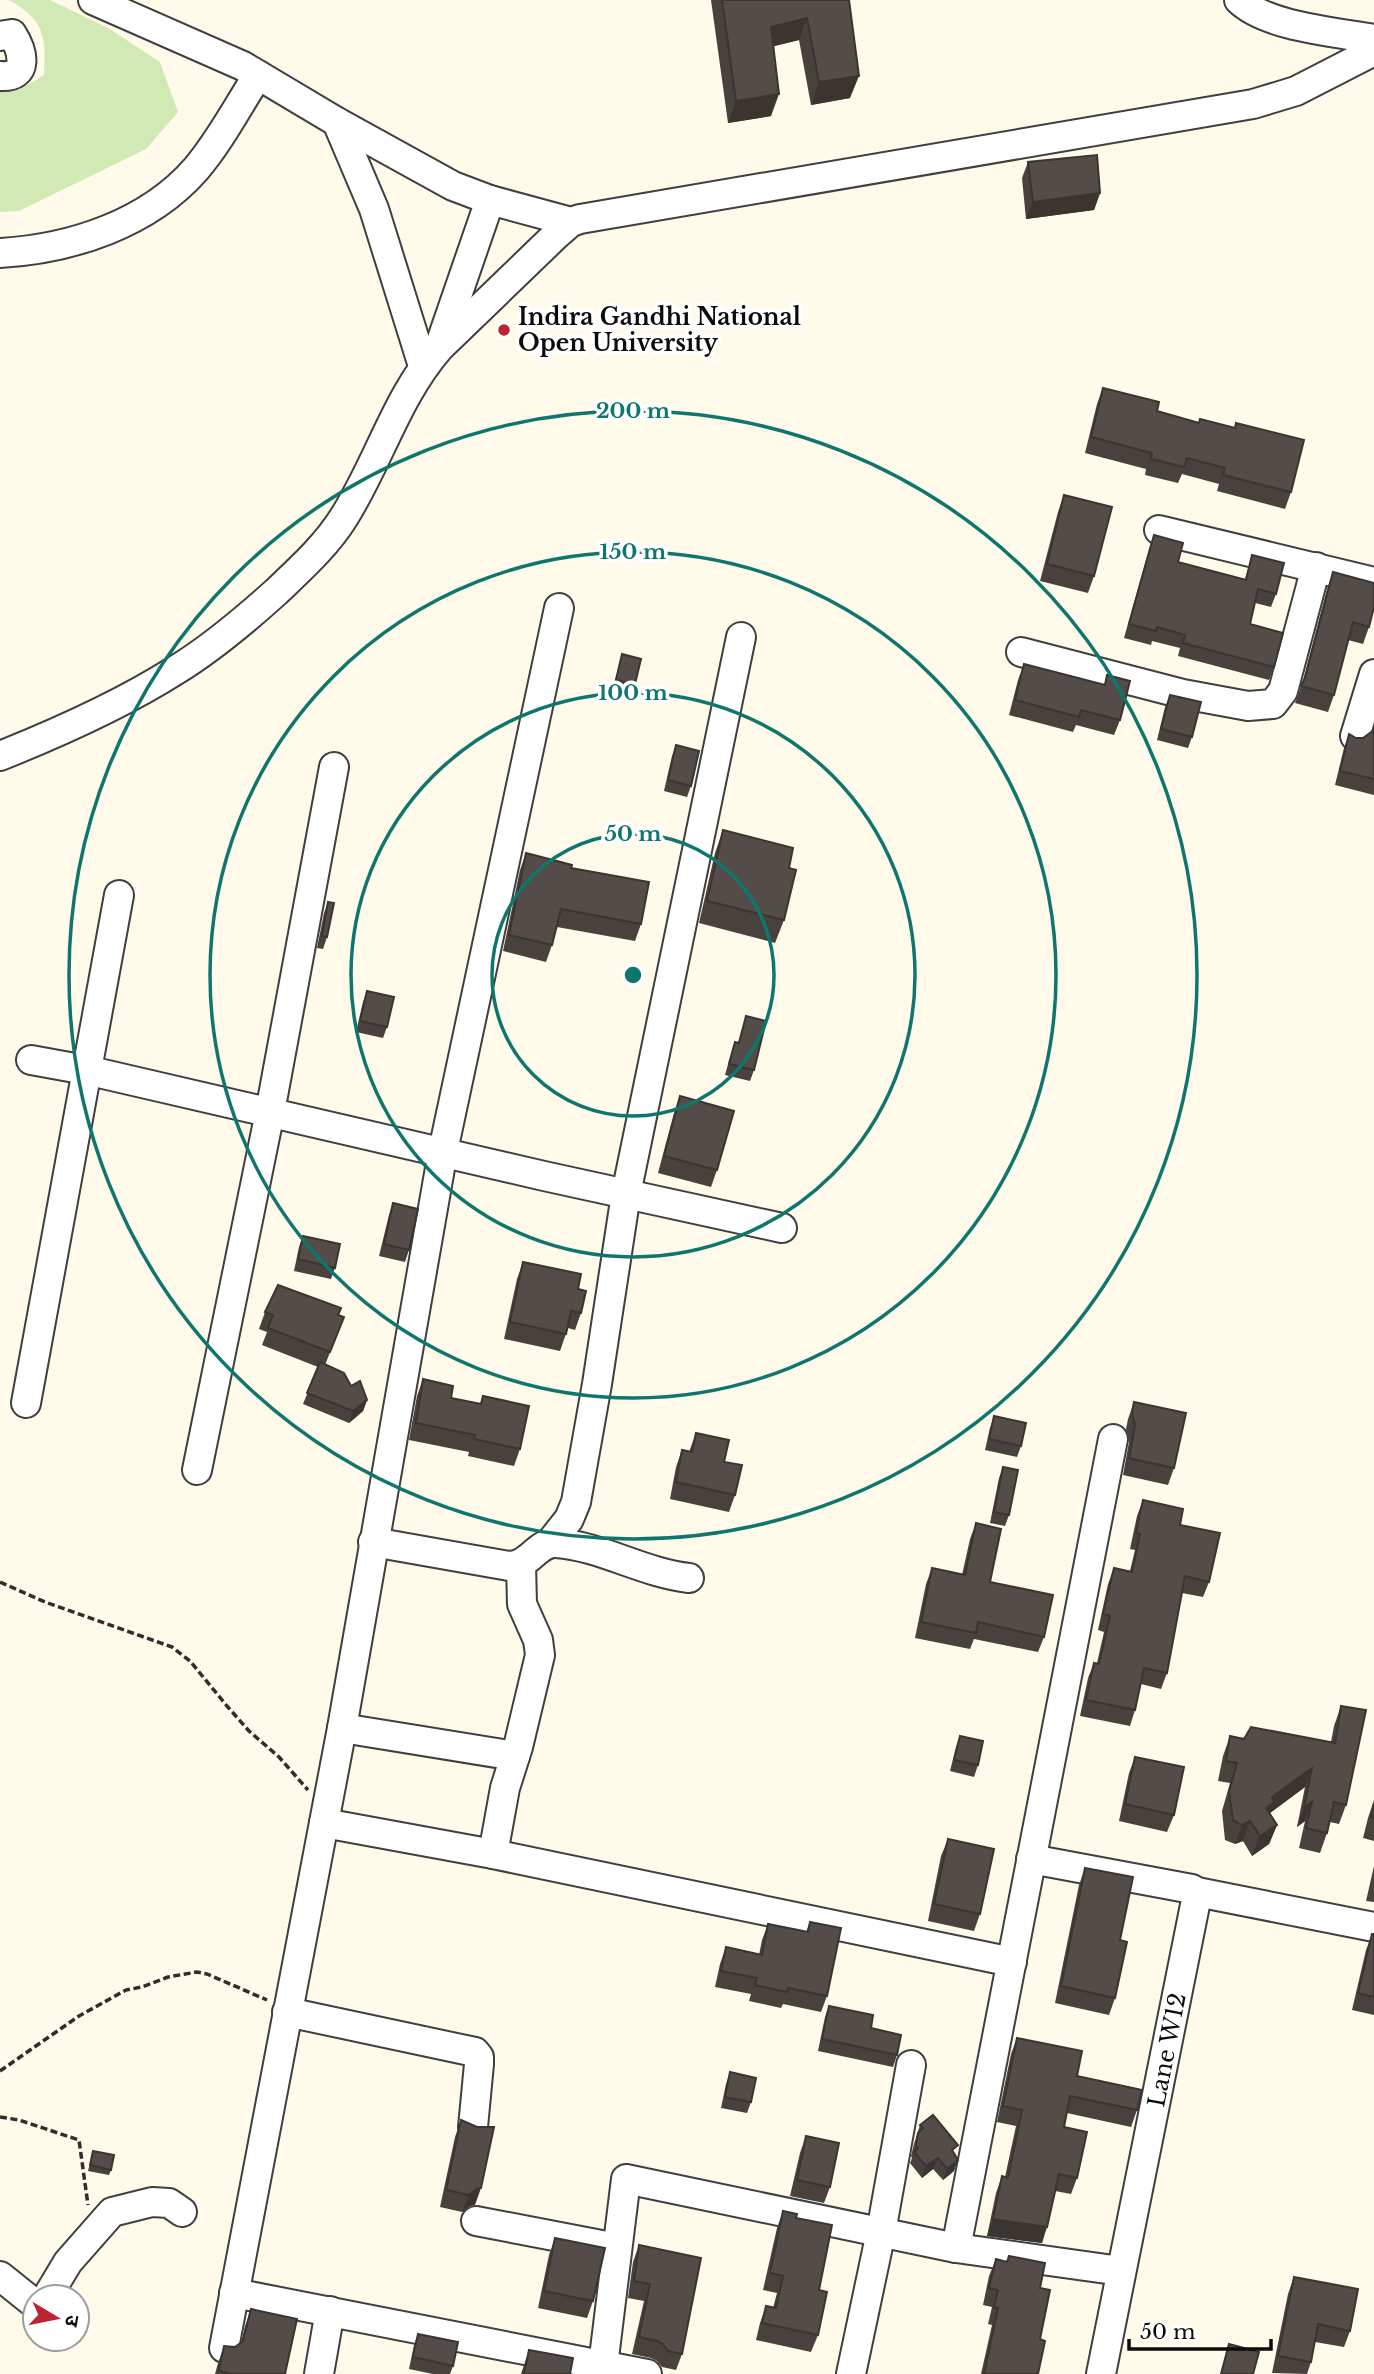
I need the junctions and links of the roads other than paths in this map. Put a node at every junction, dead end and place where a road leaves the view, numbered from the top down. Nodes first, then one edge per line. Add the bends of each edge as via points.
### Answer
1 (93, 0) edge
2 (1239, 0) edge
3 (4, 31) edge
4 (1374, 39) edge
5 (1374, 51) edge
6 (258, 75) junction
7 (0, 76) edge
8 (337, 122) junction
9 (490, 200) junction
10 (571, 222) junction
11 (0, 253) edge
12 (431, 357) junction
13 (1159, 530) dead end
14 (1316, 567) junction
15 (1374, 582) edge
16 (559, 608) dead end
17 (741, 637) dead end
18 (1021, 652) dead end
19 (1374, 674) edge
20 (1355, 736) edge
21 (0, 756) edge
22 (334, 767) dead end
23 (119, 895) dead end
24 (31, 1060) dead end
25 (86, 1070) junction
26 (270, 1112) junction
27 (443, 1151) junction
28 (626, 1194) junction
29 (782, 1228) dead end
30 (26, 1403) dead end
31 (1113, 1439) dead end
32 (197, 1470) dead end
33 (373, 1542) junction
34 (550, 1543) junction
35 (521, 1564) junction
36 (689, 1578) dead end
37 (342, 1728) junction
38 (515, 1756) junction
39 (325, 1816) junction
40 (494, 1854) junction
41 (1031, 1859) junction
42 (1197, 1892) junction
43 (1374, 1927) edge
44 (1012, 1962) junction
45 (287, 2012) junction
46 (911, 2065) dead end
47 (473, 2127) edge
48 (182, 2212) dead end
49 (477, 2221) dead end
50 (881, 2232) junction
51 (617, 2248) junction
52 (956, 2248) junction
53 (1121, 2271) junction
54 (0, 2276) edge
55 (55, 2283) edge
56 (21, 2293) edge
57 (234, 2293) junction
58 (330, 2311) junction
59 (224, 2348) edge
60 (603, 2366) junction
61 (319, 2374) edge
62 (647, 2374) edge
63 (850, 2374) edge
64 (1101, 2374) edge

1 - 6 street
2 - 4 street via 1277,21
3 - 7 street via 20,47 23,60 18,71
5 - 10 street via 1296,91 1253,104
6 - 8 street
6 - 11 street via 197,168 169,195 107,230
8 - 9 street via 453,186
8 - 12 street
9 - 10 street
9 - 12 street
10 - 12 street
12 - 21 street via 406,394 348,510 299,570 223,637 177,670 73,726
13 - 14 street
14 - 15 street
14 - 18 street via 1283,691 1273,704 1248,706 1183,694
16 - 27 street
17 - 28 street
19 - 20 street
22 - 26 street
23 - 25 street
24 - 25 street
25 - 26 street
25 - 30 street
26 - 27 street
26 - 32 street
27 - 28 street
27 - 33 street
28 - 29 street
28 - 34 street via 576,1502
31 - 41 street
33 - 35 street via 502,1565
33 - 37 street
34 - 35 street
34 - 36 street via 591,1551 666,1576
35 - 38 street via 522,1604 540,1655
37 - 38 street
37 - 39 street
38 - 40 street
39 - 40 street
39 - 45 street
40 - 44 street
41 - 42 street
41 - 44 street
42 - 43 street
42 - 53 street, Lane W12
44 - 52 street
45 - 47 street via 475,2052 479,2064
45 - 57 street
46 - 50 street
48 - 55 street via 169,2203 152,2202 112,2212
49 - 51 street
50 - 51 street via 626,2179
50 - 52 street
50 - 63 street
51 - 60 street
52 - 53 street
53 - 64 street, Lane W12
54 - 56 street
57 - 58 street
57 - 59 street
58 - 60 street
58 - 61 street
60 - 62 street

